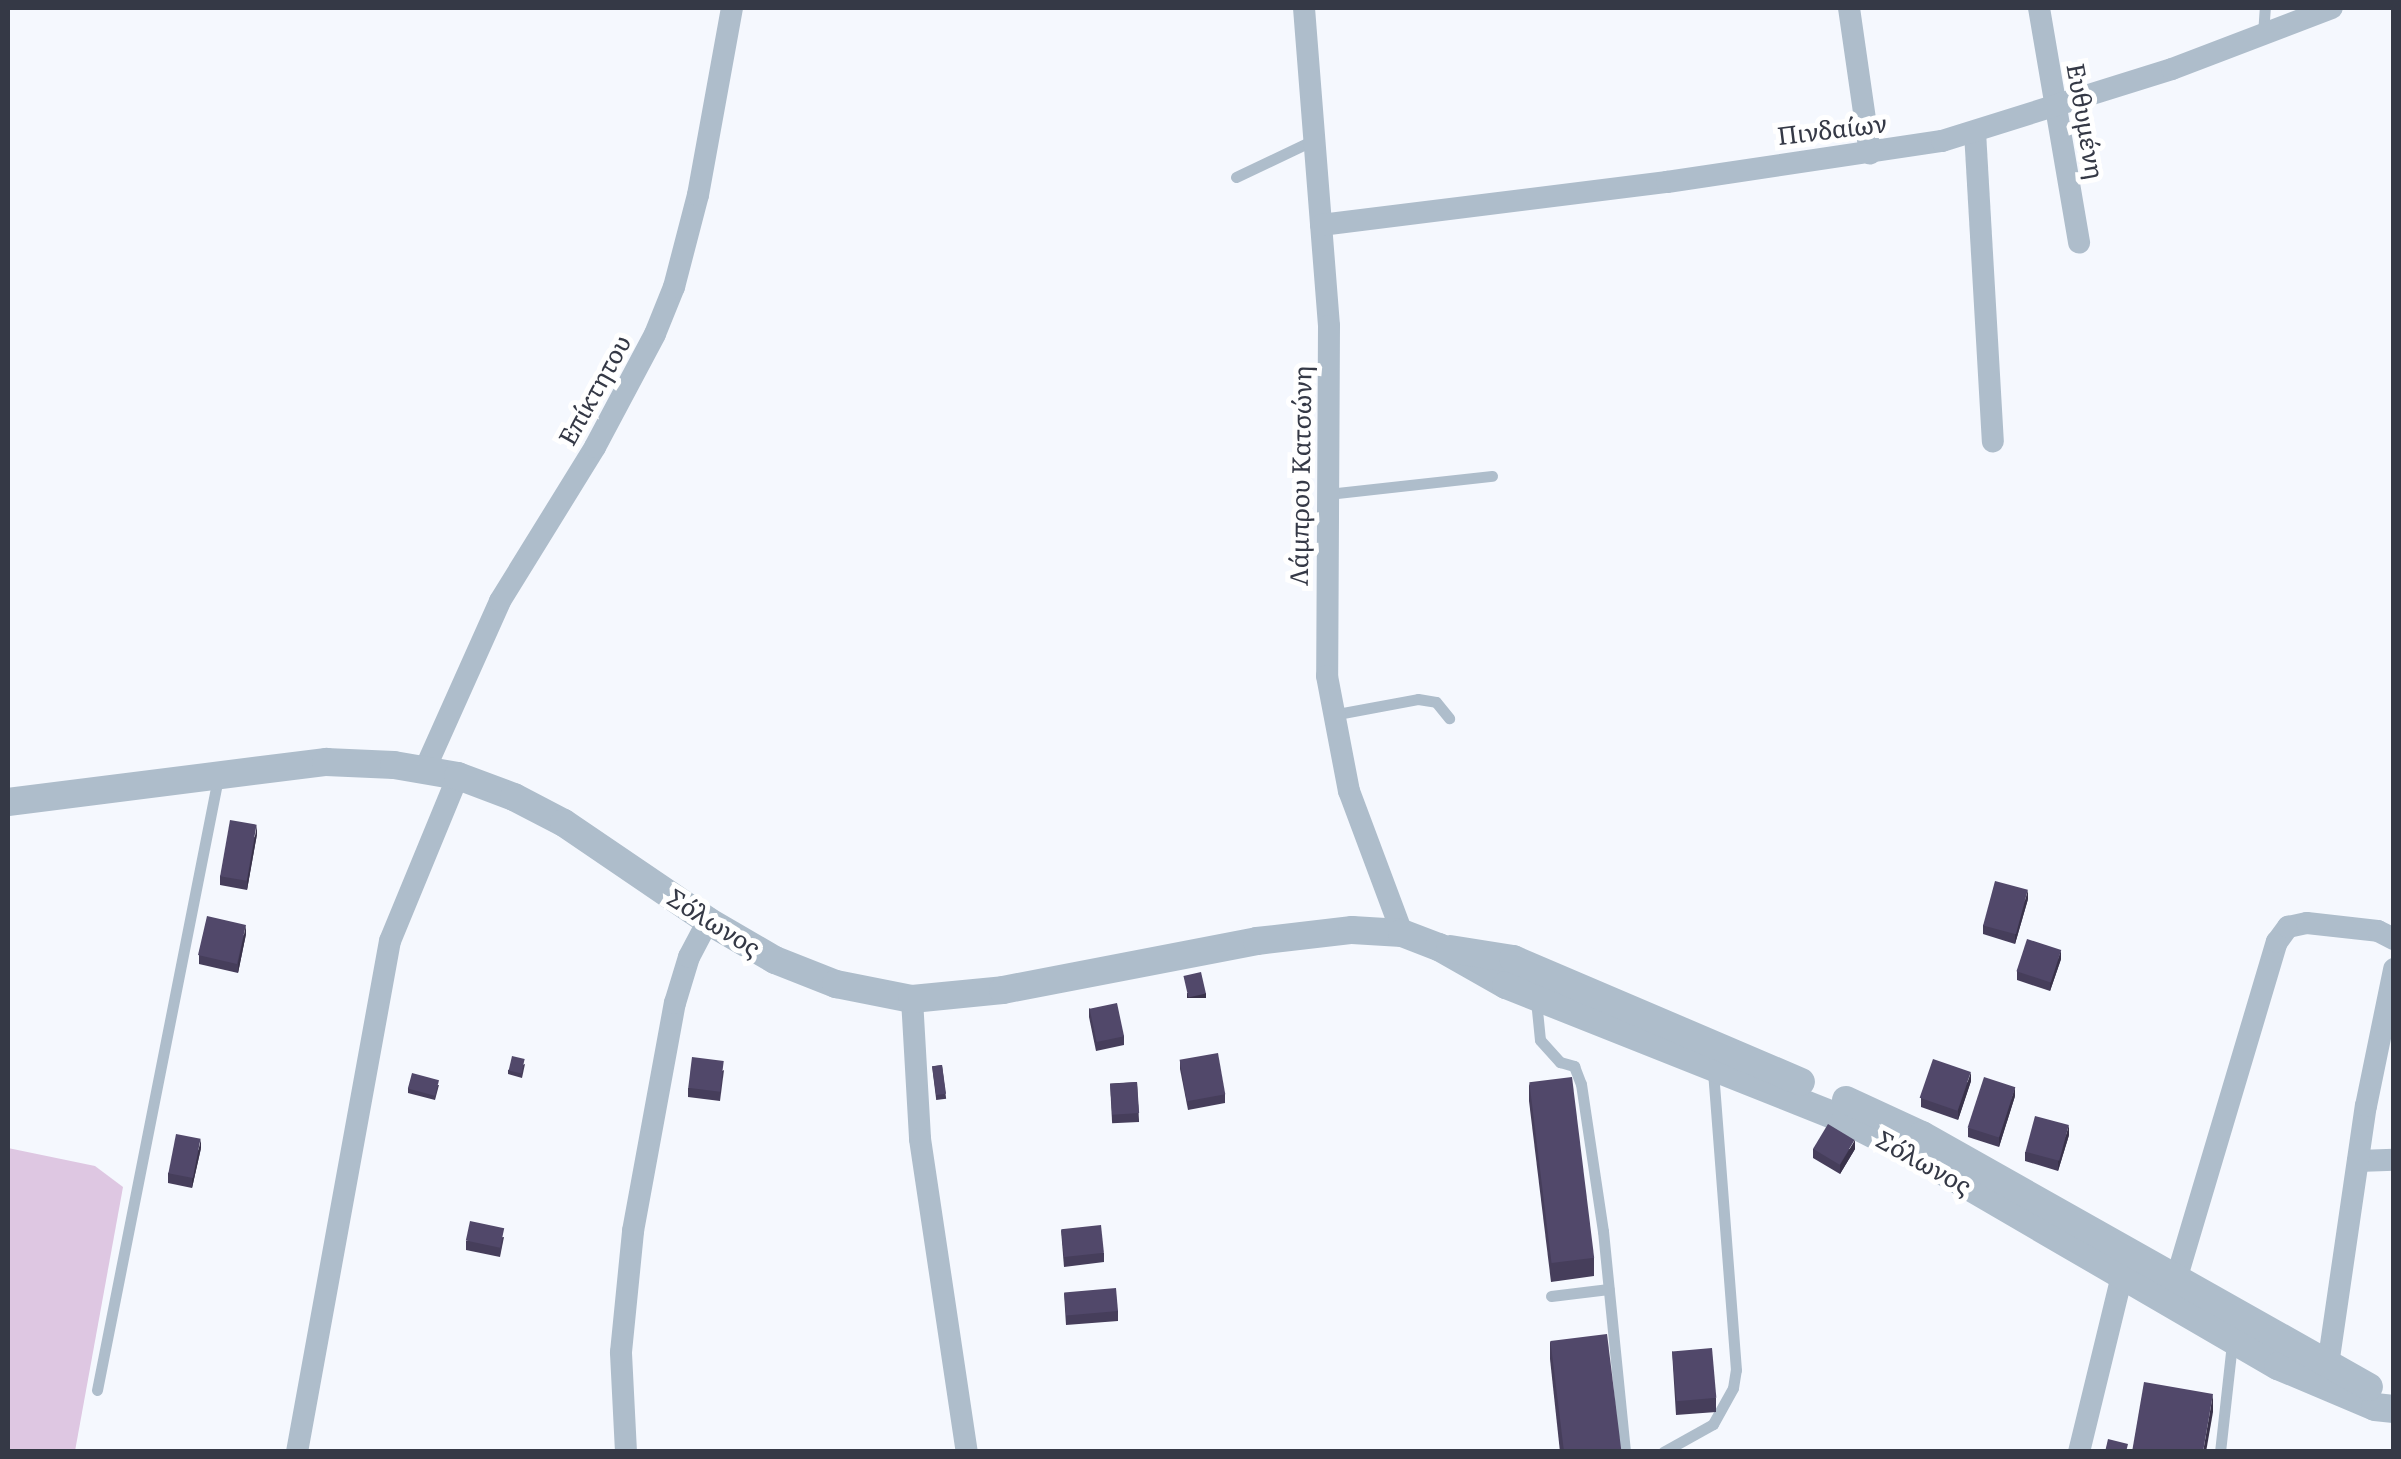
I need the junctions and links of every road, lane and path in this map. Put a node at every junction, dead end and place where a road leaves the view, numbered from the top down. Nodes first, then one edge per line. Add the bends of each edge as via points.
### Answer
1 (732, 8) edge
2 (1304, 8) edge
3 (1849, 8) edge
4 (2039, 8) edge
5 (2265, 8) edge
6 (2332, 8) edge
7 (2263, 34) junction
8 (2054, 108) junction
9 (1975, 132) junction
10 (1316, 139) junction
11 (1870, 153) junction
12 (1236, 177) dead end
13 (1321, 225) junction
14 (2080, 243) dead end
15 (1994, 441) dead end
16 (1492, 476) dead end
17 (1328, 494) junction
18 (1332, 715) junction
19 (1449, 718) dead end
20 (425, 769) junction
21 (218, 774) junction
22 (458, 776) junction
23 (8, 802) edge
24 (708, 921) junction
25 (1402, 934) junction
26 (2394, 939) edge
27 (1439, 947) junction
28 (2394, 969) edge
29 (1536, 996) junction
30 (912, 999) junction
31 (2386, 1044) edge
32 (1713, 1067) junction
33 (2394, 1160) edge
34 (2358, 1162) junction
35 (2122, 1276) junction
36 (2176, 1280) junction
37 (1609, 1289) junction
38 (1551, 1296) dead end
39 (2233, 1340) junction
40 (2328, 1365) junction
41 (98, 1390) dead end
42 (2394, 1399) edge
43 (2394, 1408) edge
44 (298, 1452) edge
45 (626, 1452) edge
46 (967, 1452) edge
47 (1625, 1452) edge
48 (1663, 1452) edge
49 (2079, 1452) edge
50 (2220, 1452) edge

1 - 20 street, Επίκτητου via 698,194 656,334 596,447 500,601
2 - 10 street, Λάμπρου Κατσώνη
3 - 11 street
4 - 8 street, Ευθυμένη
5 - 7 lane
6 - 7 street, Πινδαίων
7 - 8 street, Πινδαίων
8 - 9 street, Πινδαίων
8 - 14 street, Ευθυμένη
9 - 11 street, Πινδαίων
9 - 15 street
10 - 12 lane
10 - 13 street, Λάμπρου Κατσώνη
11 - 13 street, Πινδαίων
13 - 17 street, Λάμπρου Κατσώνη via 1329,326
16 - 17 lane
17 - 18 street, Λάμπρου Κατσώνη
18 - 19 lane via 1418,699 1436,702
18 - 25 street, Λάμπρου Κατσώνη via 1349,792
20 - 21 street, Σόλωνος via 326,762
20 - 22 street, Σόλωνος
21 - 23 street, Σόλωνος
21 - 41 lane
22 - 24 street, Σόλωνος via 564,824
22 - 44 street via 390,942
24 - 30 street, Σόλωνος via 821,978
24 - 45 street via 675,1002 633,1231 621,1352
25 - 27 street, Σόλωνος
25 - 30 street, Σόλωνος via 1352,930 1257,941 1003,990
26 - 36 street via 2307,923 2288,928 2278,942
27 - 29 street, Σόλωνος
27 - 36 street, Σόλωνος via 1514,959 1852,1102
28 - 31 street
29 - 32 street, Σόλωνος
29 - 37 lane via 1540,1040 1560,1062 1574,1066 1581,1084
30 - 46 street via 920,1139
31 - 34 street
32 - 35 street, Σόλωνος via 1890,1142
32 - 48 lane via 1736,1370 1713,1424
33 - 34 street
34 - 40 street
35 - 39 street, Σόλωνος
35 - 49 street
36 - 40 street, Σόλωνος
37 - 38 lane
37 - 47 lane
39 - 43 street, Σόλωνος via 2375,1407
39 - 50 lane
40 - 42 street, Σόλωνος

